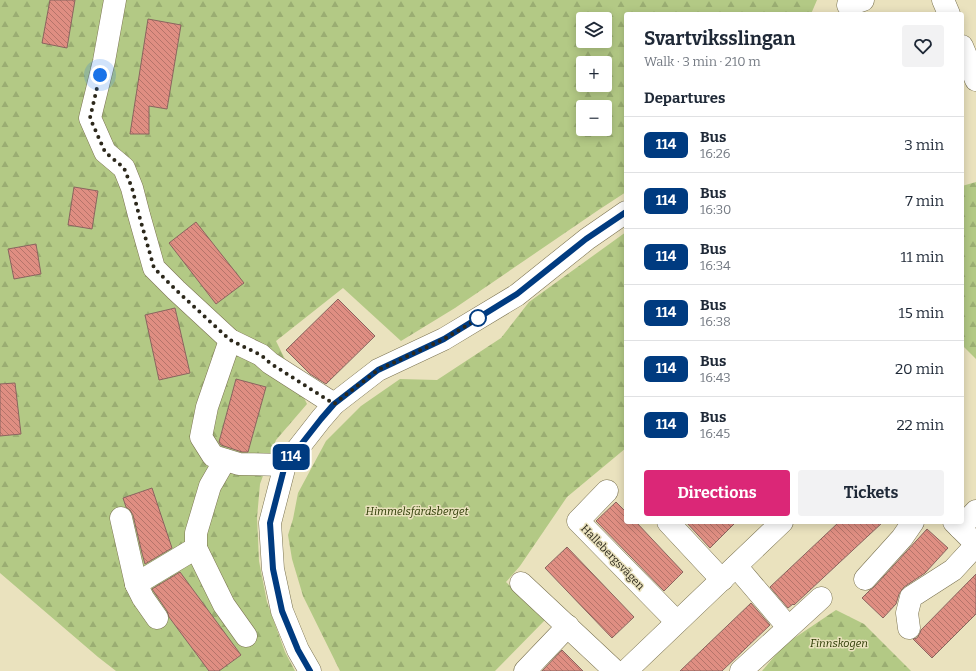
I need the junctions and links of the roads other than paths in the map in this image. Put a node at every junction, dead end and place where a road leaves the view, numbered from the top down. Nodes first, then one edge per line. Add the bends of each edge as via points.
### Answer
1 (115, 0) edge
2 (944, 0) edge
3 (948, 12) edge
4 (964, 53) edge
5 (969, 72) edge
6 (624, 213) edge
7 (230, 340) junction
8 (334, 404) junction
9 (226, 460) junction
10 (285, 465) junction
11 (608, 491) dead end
12 (976, 511) edge
13 (121, 518) dead end
14 (964, 520) edge
15 (670, 524) edge
16 (776, 524) edge
17 (912, 524) edge
18 (957, 525) edge
19 (976, 544) edge
20 (196, 548) junction
21 (729, 573) junction
22 (865, 579) dead end
23 (522, 583) dead end
24 (136, 584) junction
25 (821, 598) dead end
26 (157, 618) dead end
27 (677, 622) junction
28 (568, 626) junction
29 (788, 627) junction
30 (909, 628) dead end
31 (246, 636) dead end
32 (310, 671) edge
33 (525, 671) edge
34 (616, 671) edge
35 (626, 671) edge
36 (741, 671) edge

1 - 7 street via 90,118 105,152 124,168 130,181 154,268
2 - 3 street
4 - 5 street
6 - 8 street via 586,239 517,294 444,339 378,370
7 - 8 street via 261,355
7 - 9 street via 207,407 201,437 213,456
8 - 10 street
9 - 10 street via 239,464
9 - 20 street via 210,486 196,533
10 - 32 street via 270,523 273,569 282,611
11 - 27 street, Hallebergsvägen via 578,521
12 - 14 street
13 - 24 street
15 - 21 street
16 - 21 street
17 - 22 street
18 - 19 street
19 - 30 street via 954,570 911,597 906,613
20 - 24 street
20 - 31 street via 224,605
21 - 27 street
21 - 29 street
23 - 28 street
24 - 26 street
25 - 29 street
27 - 35 street
28 - 33 street
28 - 34 street
29 - 36 street

